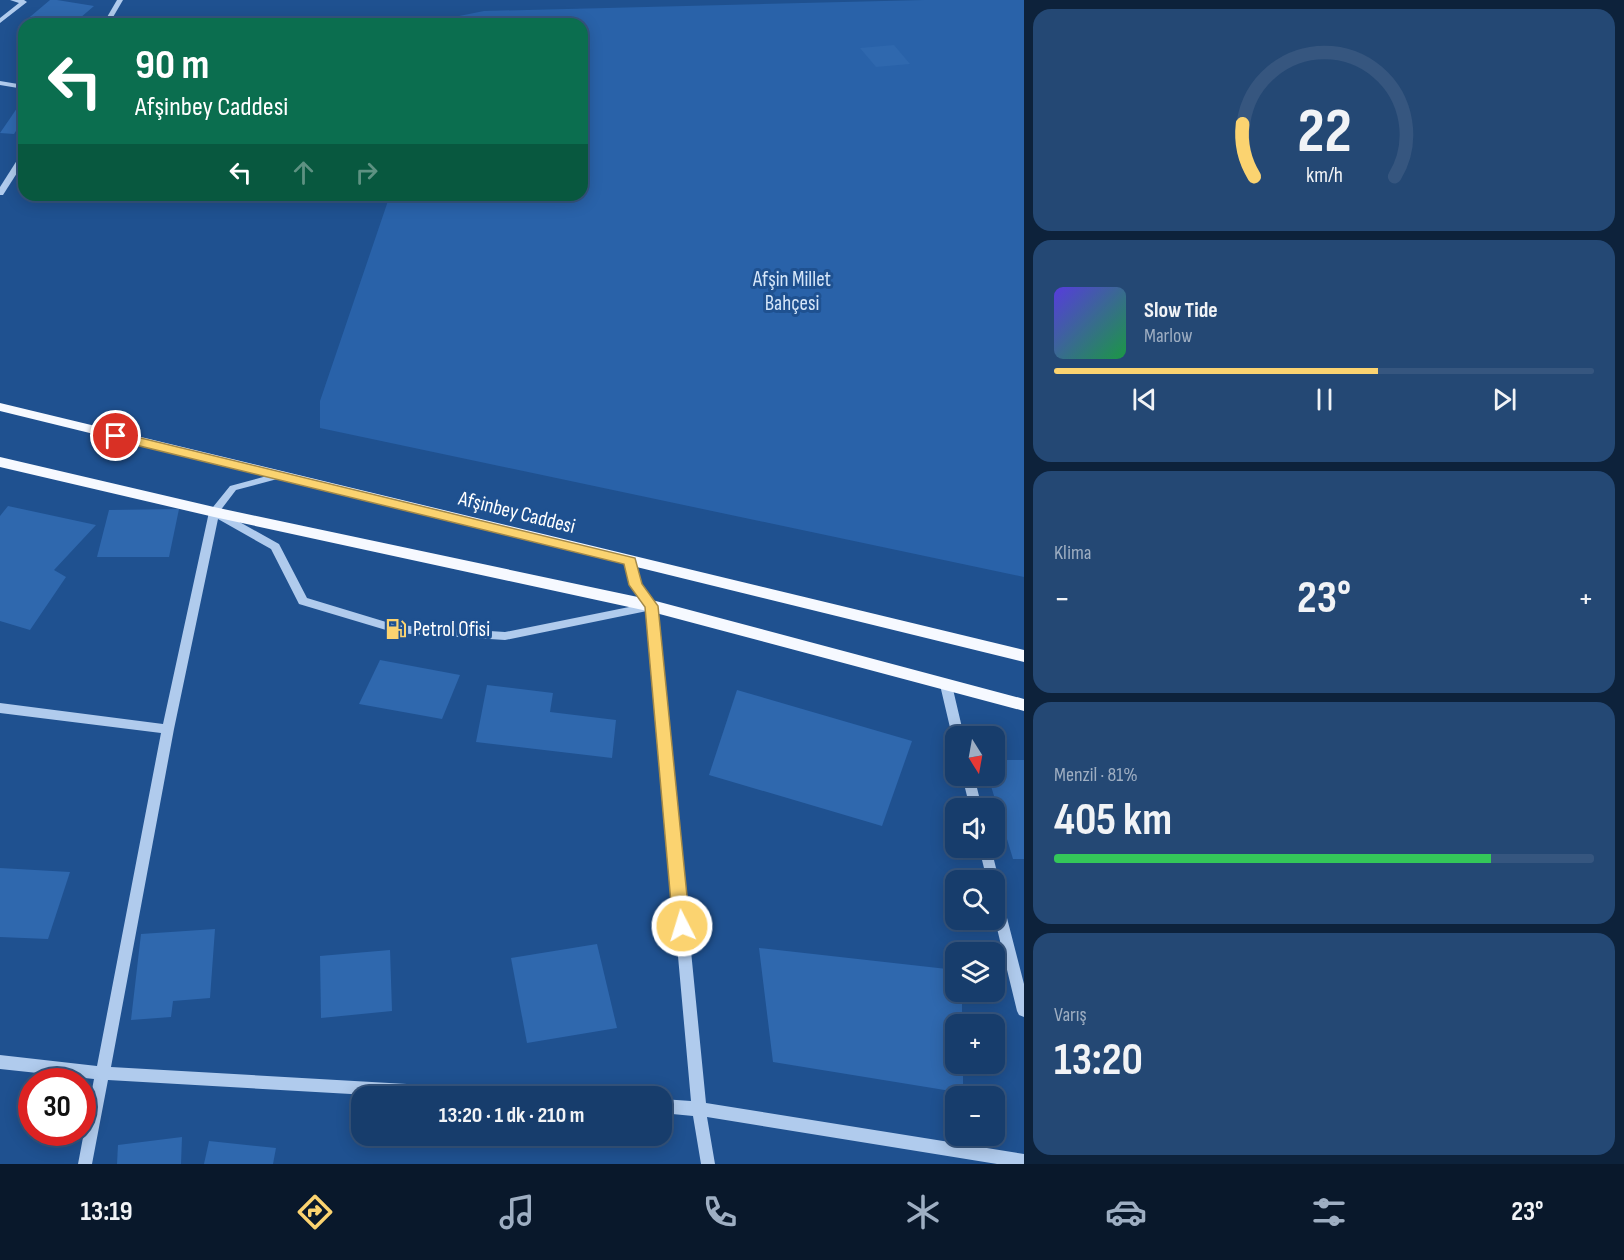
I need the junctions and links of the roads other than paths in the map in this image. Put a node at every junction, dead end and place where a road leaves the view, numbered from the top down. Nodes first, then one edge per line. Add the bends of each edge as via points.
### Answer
1 (13, 0) edge
2 (120, 0) edge
3 (110, 18) edge
4 (0, 21) edge
5 (0, 83) edge
6 (18, 86) edge
7 (18, 165) edge
8 (0, 193) edge
9 (0, 407) edge
10 (0, 462) edge
11 (278, 476) junction
12 (214, 512) junction
13 (630, 561) junction
14 (651, 606) junction
15 (1024, 656) edge
16 (946, 684) junction
17 (1024, 705) edge
18 (0, 708) edge
19 (956, 726) edge
20 (168, 729) junction
21 (1004, 930) edge
22 (1024, 1011) edge
23 (0, 1062) edge
24 (103, 1073) junction
25 (351, 1088) edge
26 (672, 1107) edge
27 (699, 1109) junction
28 (1024, 1161) edge
29 (85, 1164) edge
30 (708, 1164) edge

1 - 4 street via 24,2
2 - 3 street
5 - 6 street
7 - 8 street
9 - 11 main road, Afşinbey Caddesi
10 - 12 main road
11 - 12 street via 233,488
11 - 13 main road, Afşinbey Caddesi
12 - 14 main road
12 - 14 street via 275,547 303,601 396,628 505,636
12 - 20 street
13 - 14 street via 636,585
13 - 15 main road, Afşinbey Caddesi
14 - 16 main road
14 - 27 street
16 - 17 main road
16 - 19 street
18 - 20 street
20 - 24 street
21 - 22 street
23 - 24 street
24 - 25 street
24 - 29 street
26 - 27 street
27 - 28 street
27 - 30 street

